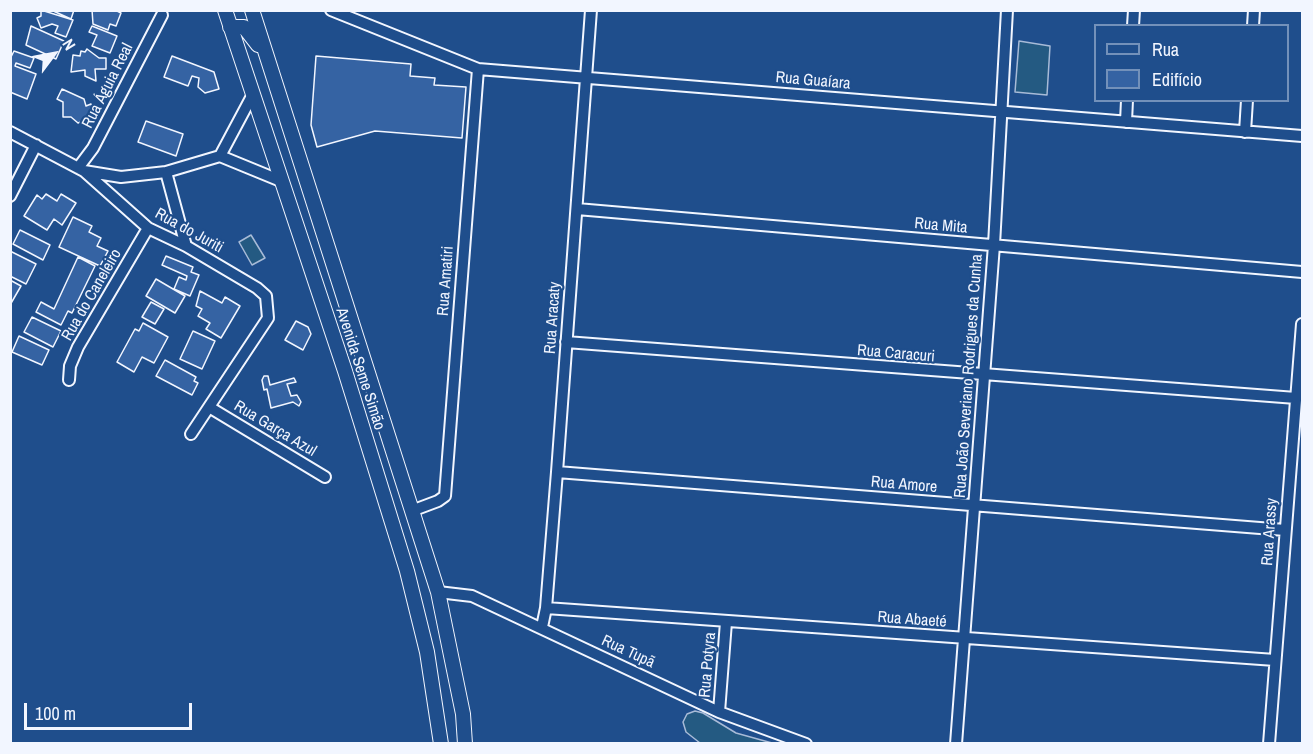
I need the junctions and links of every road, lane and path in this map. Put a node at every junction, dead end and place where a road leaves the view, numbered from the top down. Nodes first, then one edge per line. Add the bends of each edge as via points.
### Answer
1 (225, 10) edge
2 (252, 10) edge
3 (331, 10) edge
4 (591, 10) edge
5 (1007, 10) edge
6 (162, 15) dead end
7 (230, 27) junction
8 (266, 60) junction
9 (478, 69) junction
10 (586, 77) junction
11 (252, 96) junction
12 (1128, 102) edge
13 (1247, 102) edge
14 (1001, 112) junction
15 (1126, 122) junction
16 (10, 132) edge
17 (1245, 132) junction
18 (1302, 136) edge
19 (36, 145) junction
20 (220, 156) junction
21 (81, 170) junction
22 (166, 172) junction
23 (121, 177) junction
24 (281, 181) junction
25 (110, 195) junction
26 (10, 196) edge
27 (577, 209) junction
28 (148, 228) junction
29 (994, 245) junction
30 (186, 246) junction
31 (1302, 272) edge
32 (318, 293) junction
33 (351, 319) junction
34 (1302, 324) edge
35 (566, 342) junction
36 (984, 376) junction
37 (69, 380) dead end
38 (1296, 398) junction
39 (209, 407) junction
40 (191, 434) dead end
41 (557, 472) junction
42 (326, 477) dead end
43 (975, 506) junction
44 (414, 510) junction
45 (1286, 530) junction
46 (438, 592) junction
47 (546, 608) junction
48 (726, 622) junction
49 (542, 627) junction
50 (966, 640) junction
51 (1275, 660) junction
52 (719, 712) junction
53 (441, 744) edge
54 (465, 744) edge
55 (806, 744) edge
56 (956, 744) edge
57 (1269, 744) edge

1 - 7 main road, Avenida Seme Simão
2 - 8 main road, Avenida Seme Simão
3 - 9 street, Rua Guaíara
4 - 10 street, Rua Aracaty
5 - 14 street, Rua João Severiano Rodrigues da Cunha
6 - 21 street, Rua Águia Real
7 - 8 main road via 244,27 253,34
7 - 11 main road, Avenida Seme Simão
8 - 33 main road, Avenida Seme Simão
9 - 10 street, Rua Guaíara
9 - 44 street, Rua Amatiri via 445,496
10 - 14 street, Rua Guaíara
10 - 27 street, Rua Aracaty
11 - 20 street
11 - 24 main road, Avenida Seme Simão
12 - 15 street
13 - 17 street
14 - 15 street, Rua Guaíara
14 - 29 street, Rua João Severiano Rodrigues da Cunha
15 - 17 street, Rua Guaíara
16 - 19 street
17 - 18 street, Rua Guaíara
19 - 21 street
19 - 26 street
20 - 22 street
20 - 24 street
21 - 23 street
21 - 25 street, Rua do Juriti
22 - 23 street
22 - 30 street
23 - 25 street
24 - 32 main road, Avenida Seme Simão
25 - 28 street, Rua do Juriti
27 - 29 street, Rua Mita
27 - 35 street, Rua Aracaty
28 - 30 street, Rua do Juriti
28 - 37 street, Rua do Caneleiro via 78,347
29 - 31 street, Rua Mita
29 - 36 street, Rua João Severiano Rodrigues da Cunha
30 - 39 street, Rua do Juriti via 266,296 268,318
32 - 33 main road via 336,321
32 - 53 main road, Avenida Seme Simão via 407,571 427,652
33 - 44 main road, Avenida Seme Simão
34 - 38 street, Rua Arassy
35 - 36 street, Rua Caracuri
35 - 41 street, Rua Aracaty
36 - 38 street, Rua Caracuri
36 - 43 street, Rua João Severiano Rodrigues da Cunha
38 - 45 street, Rua Arassy
39 - 40 street
39 - 42 street, Rua Garça Azul
41 - 43 street, Rua Amore
41 - 47 street, Rua Aracaty
43 - 45 street, Rua Amore
43 - 50 street, Rua João Severiano Rodrigues da Cunha
44 - 46 main road, Avenida Seme Simão
45 - 51 street, Rua Arassy
46 - 49 street, Rua Tupã via 472,596
46 - 54 main road, Avenida Seme Simão via 463,714
47 - 48 street, Rua Abaeté
47 - 49 street, Rua Aracaty
48 - 50 street, Rua Abaeté
48 - 52 street, Rua Potyra
49 - 52 street, Rua Tupã
50 - 51 street, Rua Abaeté
50 - 56 street, Rua João Severiano Rodrigues da Cunha
51 - 57 street, Rua Arassy
52 - 55 street, Rua Tupã

